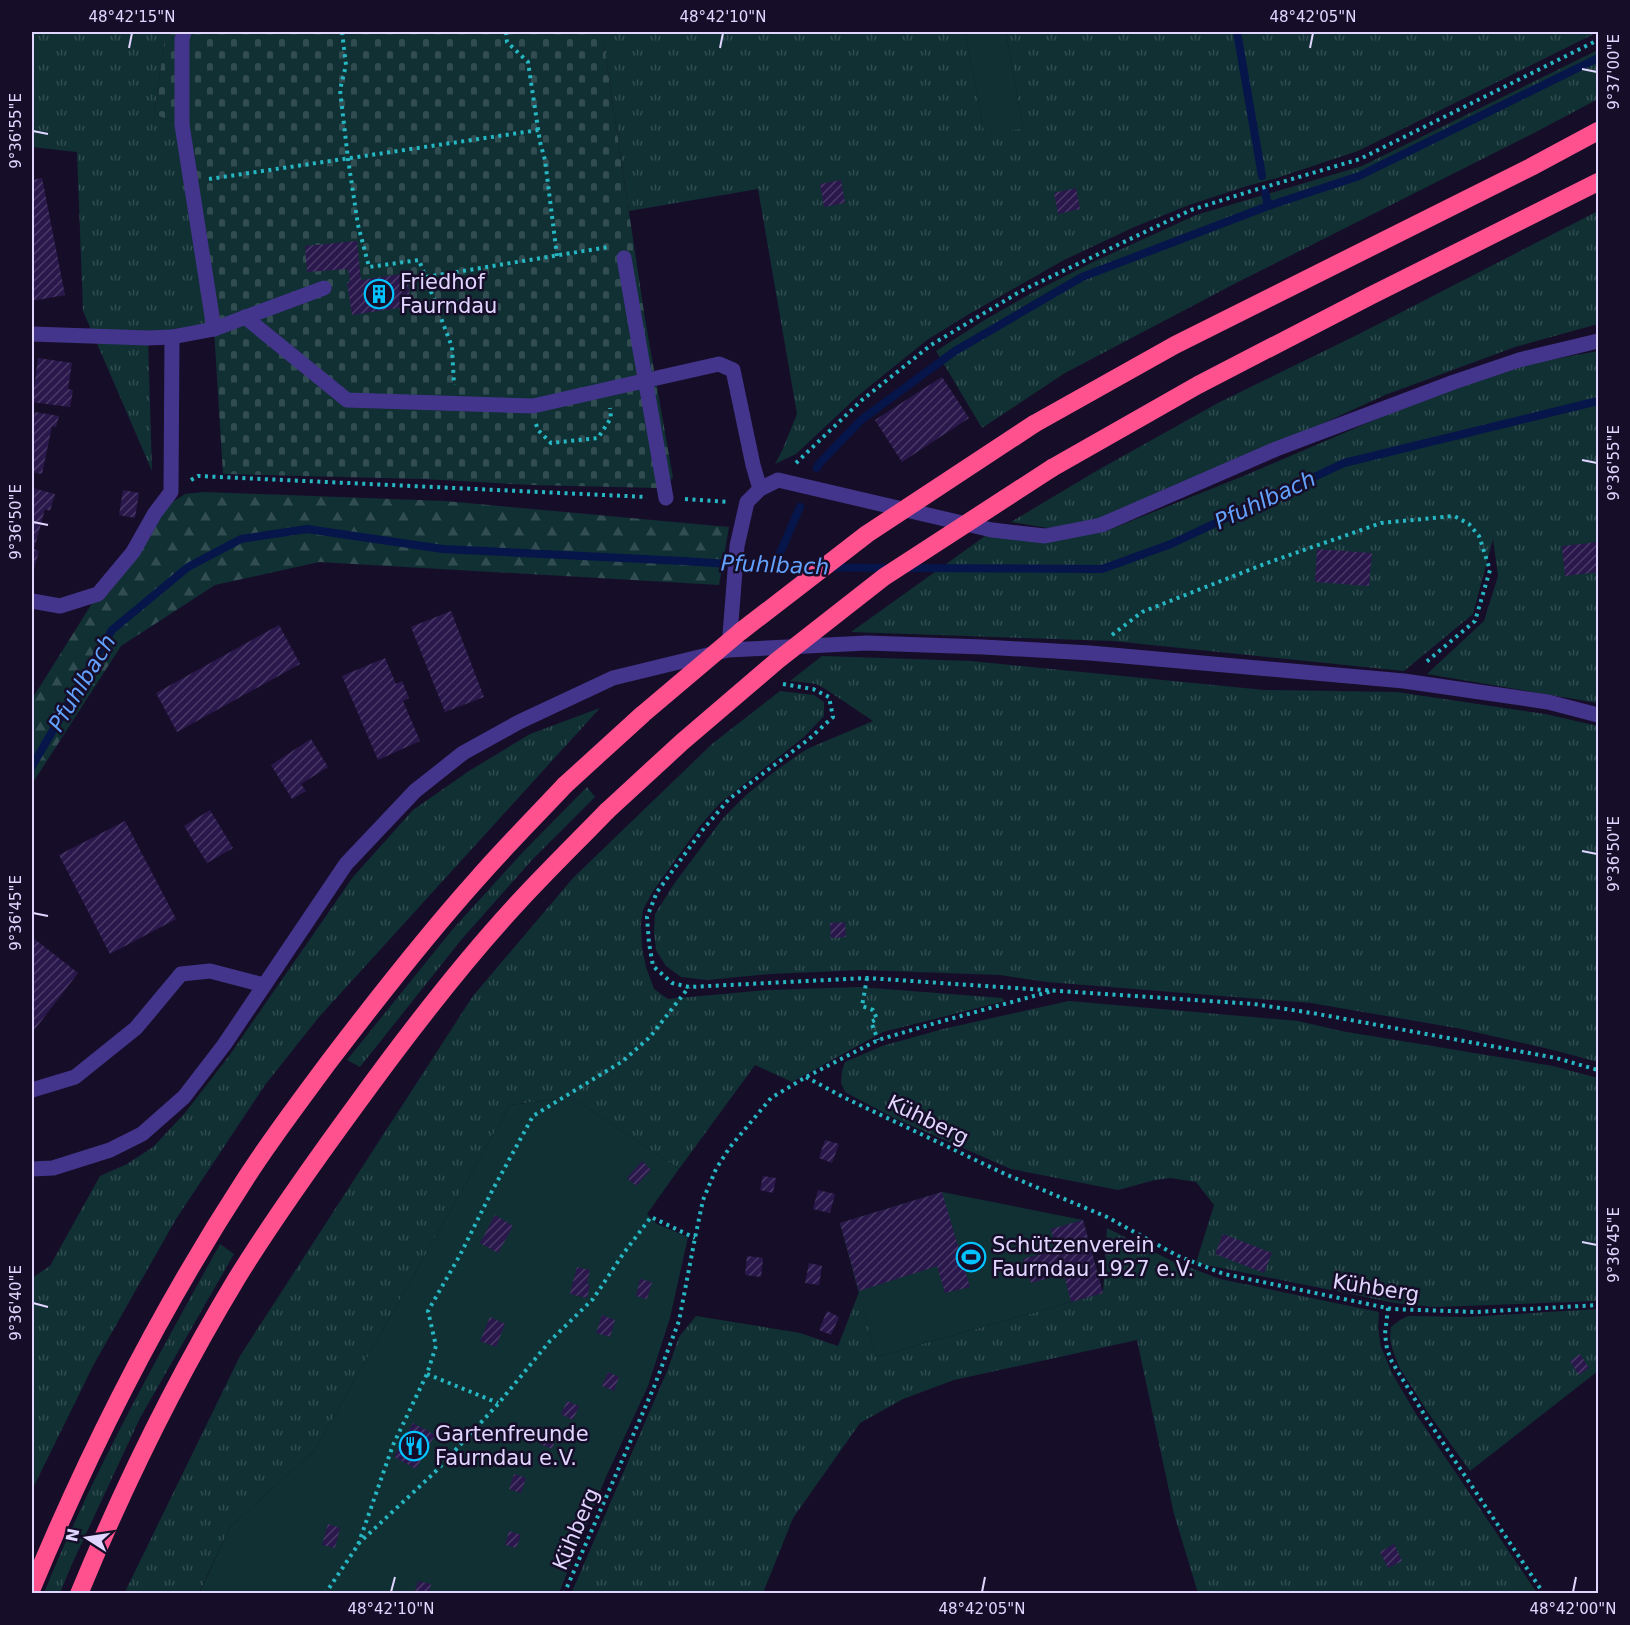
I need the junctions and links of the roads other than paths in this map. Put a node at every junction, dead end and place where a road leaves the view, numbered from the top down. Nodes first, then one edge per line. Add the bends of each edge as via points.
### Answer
1 (184, 32) edge
2 (1599, 131) edge
3 (1599, 182) edge
4 (624, 258) road end
5 (324, 288) dead end
6 (245, 317) junction
7 (214, 329) junction
8 (32, 334) edge
9 (172, 338) junction
10 (1599, 341) edge
11 (645, 381) junction
12 (760, 489) junction
13 (666, 498) road end
14 (32, 601) edge
15 (729, 650) junction
16 (1599, 715) edge
17 (264, 985) junction
18 (32, 1090) edge
19 (32, 1169) edge
20 (32, 1588) edge
21 (78, 1593) edge

1 - 7 street via 182,125
2 - 20 highway, bridge via 1175,345 1034,424 867,534 740,632 565,785 404,964 246,1178 153,1335 61,1518
3 - 21 highway, bridge via 1198,385 1052,468 884,577 778,660 607,810 514,907 441,992 302,1179 237,1278 176,1386
4 - 11 street
5 - 6 street
6 - 7 street
6 - 11 street via 347,400 533,406
7 - 9 street
8 - 9 street
9 - 14 street via 171,492 133,552 98,594 60,606
10 - 12 street via 1519,360 1454,382 1276,450 1101,525 1045,536 992,530 778,480
11 - 12 street via 719,364 733,370
11 - 13 street
12 - 15 street via 747,502 736,546
15 - 16 street via 867,643 1090,653 1404,681 1548,702
15 - 17 street via 613,678 463,753 415,791 346,864
17 - 18 street via 210,971 181,974 136,1028 75,1077
17 - 19 street via 184,1097 142,1134 110,1150 53,1168

